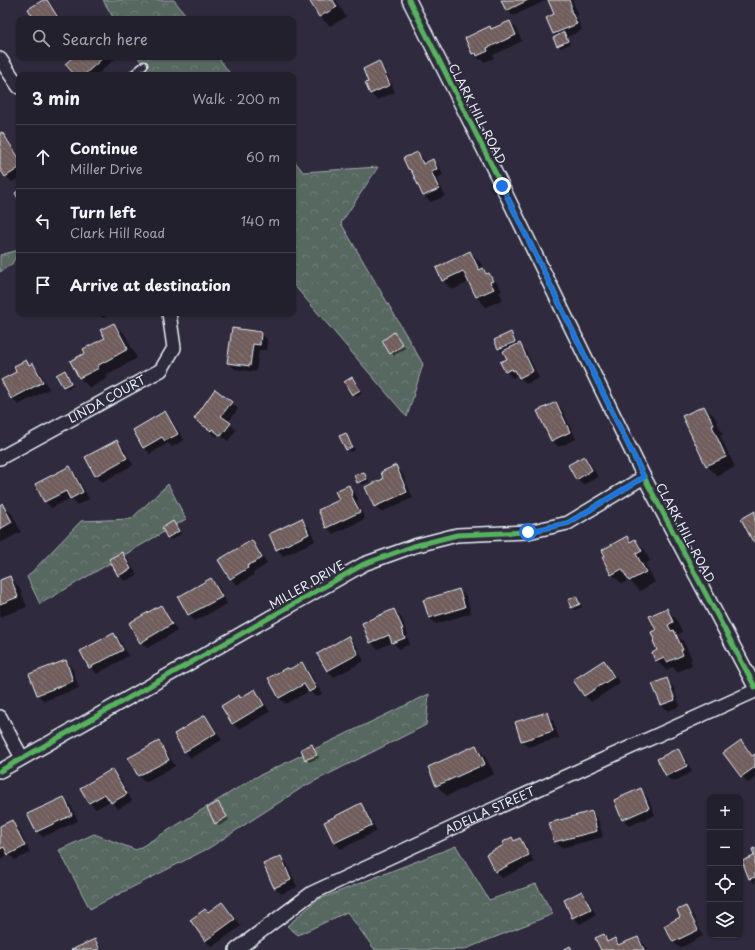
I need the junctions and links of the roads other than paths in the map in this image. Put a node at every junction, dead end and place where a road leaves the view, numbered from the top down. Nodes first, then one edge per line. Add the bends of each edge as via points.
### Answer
1 (409, 0) edge
2 (0, 58) edge
3 (144, 65) dead end
4 (136, 72) edge
5 (16, 82) edge
6 (169, 316) edge
7 (0, 458) edge
8 (644, 477) junction
9 (755, 687) edge
10 (755, 691) edge
11 (0, 717) edge
12 (22, 758) junction
13 (0, 771) edge
14 (236, 950) edge

1 - 8 street, CLARK HILL ROAD
2 - 5 street
3 - 4 lane
6 - 7 street, LINDA COURT via 174,348 161,370
8 - 9 street, CLARK HILL ROAD
8 - 12 street, MILLER DRIVE via 568,523 528,532 457,534 364,564
10 - 14 street, ADELLA STREET via 312,893
11 - 12 street
12 - 13 street, MILLER DRIVE

